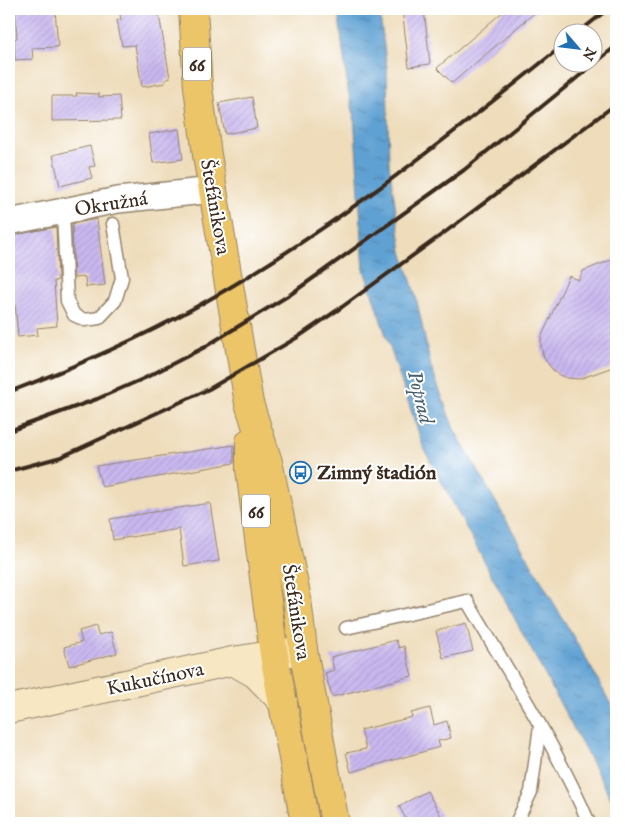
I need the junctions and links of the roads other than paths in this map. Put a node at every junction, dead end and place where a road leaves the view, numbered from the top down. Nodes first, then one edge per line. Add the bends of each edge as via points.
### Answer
1 (193, 9) edge
2 (214, 190) junction
3 (63, 211) junction
4 (9, 222) edge
5 (113, 224) dead end
6 (249, 403) junction
7 (269, 618) junction
8 (346, 628) dead end
9 (303, 650) junction
10 (274, 655) junction
11 (233, 661) junction
12 (283, 702) junction
13 (9, 709) edge
14 (540, 726) junction
15 (306, 823) edge
16 (335, 823) edge
17 (516, 823) edge
18 (589, 823) edge

1 - 2 main road, Štefánikova / 66 via 198,87
2 - 3 street, Okružná via 118,200
2 - 6 main road, Štefánikova
3 - 4 street, Okružná
3 - 5 lane via 67,301 74,315 86,320 99,318 115,301 122,278
6 - 7 main road, Štefánikova / 66 via 250,469
6 - 9 main road, Štefánikova via 268,462 297,599
7 - 10 main road, Štefánikova / 66
7 - 11 street via 256,641
8 - 14 lane via 467,601
9 - 10 street, Kukučínova
9 - 16 main road, Štefánikova
10 - 11 street, Kukučínova
10 - 12 main road, Štefánikova / 66
11 - 12 street via 256,674
11 - 13 street, Kukučínova
12 - 15 main road, Štefánikova / 66
14 - 17 lane via 531,792
14 - 18 lane

